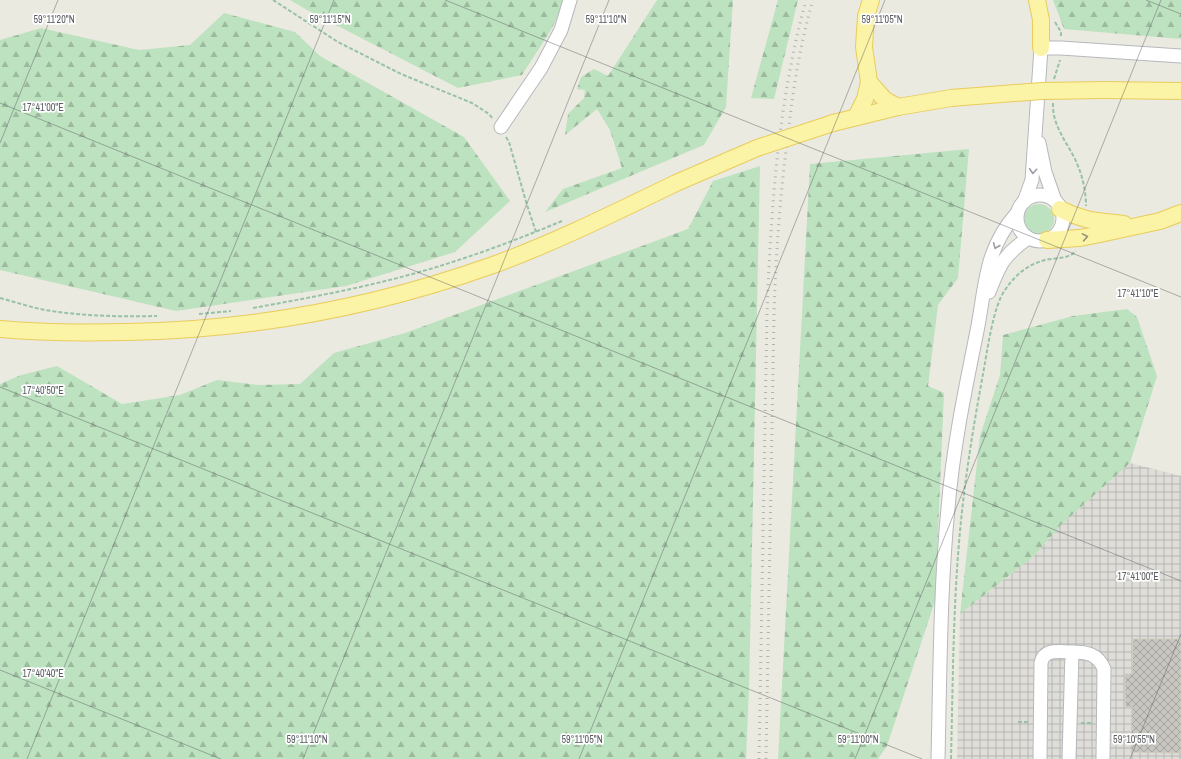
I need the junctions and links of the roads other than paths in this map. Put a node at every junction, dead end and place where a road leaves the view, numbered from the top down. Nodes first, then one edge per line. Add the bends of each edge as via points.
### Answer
1 (570, 0) edge
2 (871, 0) edge
3 (1037, 0) edge
4 (1041, 48) junction
5 (1181, 56) edge
6 (869, 82) junction
7 (1181, 91) edge
8 (898, 107) junction
9 (856, 117) junction
10 (1037, 118) junction
11 (501, 127) road end
12 (1058, 205) junction
13 (1020, 208) junction
14 (1181, 213) edge
15 (1141, 226) junction
16 (1028, 238) junction
17 (1047, 240) junction
18 (980, 316) junction
19 (0, 329) edge
20 (1072, 652) junction
21 (938, 759) edge
22 (1040, 759) edge
23 (1069, 759) edge
24 (1103, 759) edge

1 - 11 street via 561,30 541,68
2 - 6 main road via 866,16 864,42
3 - 4 main road via 1041,20
4 - 5 street
4 - 10 street
6 - 8 main road via 885,100
6 - 9 main road via 865,99
7 - 8 main road, bridge via 1042,91 951,98
8 - 9 main road
9 - 19 main road, bridge via 757,148 546,244 492,265 409,291 333,310 210,328 154,332 80,334
10 - 12 street via 1045,172
10 -> 13 street via 1032,180
12 - 13 street via 1039,195 1031,197
12 - 15 main road via 1078,218
12 - 17 street via 1062,224 1059,231
13 - 16 street via 1017,221 1019,228
13 -> 18 street via 1006,226 989,263
14 - 15 main road
17 -> 15 main road via 1080,238
16 - 17 street via 1037,241
16 - 18 street via 1010,252 998,268
18 - 21 street via 955,449 948,508 941,618
20 - 22 street via 1052,651 1042,658
20 - 23 street
20 - 24 street via 1092,654 1100,660 1104,669

